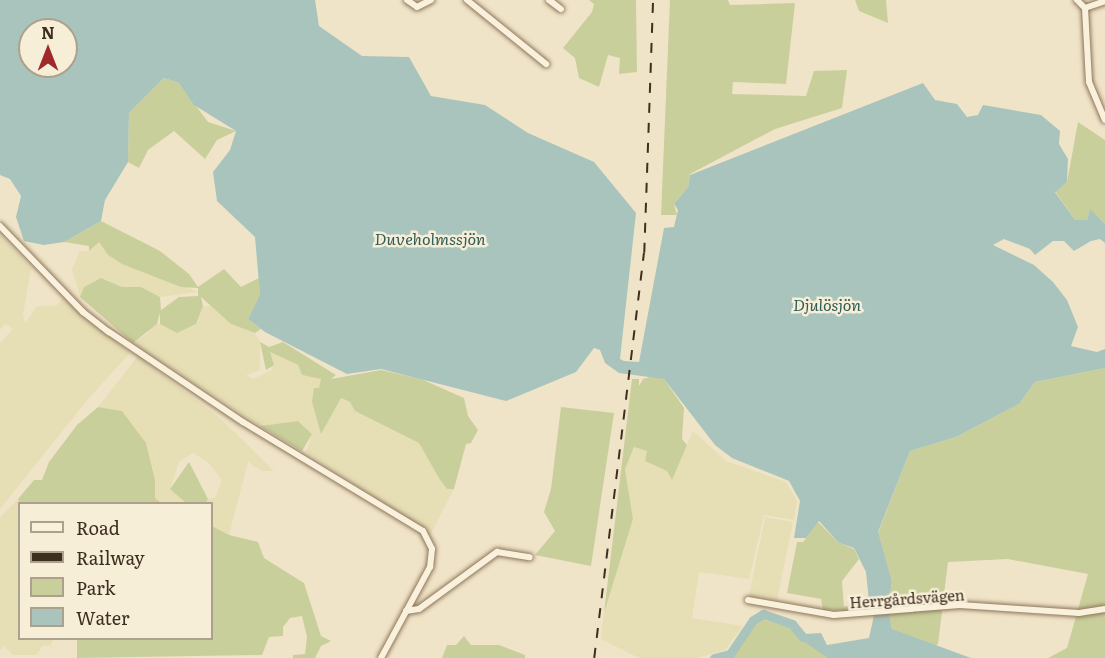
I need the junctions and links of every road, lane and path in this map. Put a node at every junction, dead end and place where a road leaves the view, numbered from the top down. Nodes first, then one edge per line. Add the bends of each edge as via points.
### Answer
1 (407, 0) edge
2 (431, 0) edge
3 (467, 0) edge
4 (549, 0) edge
5 (1077, 0) edge
6 (1105, 1) edge
7 (1085, 8) junction
8 (561, 9) dead end
9 (546, 64) dead end
10 (1105, 120) edge
11 (0, 226) edge
12 (530, 557) dead end
13 (748, 600) dead end
14 (1105, 609) edge
15 (406, 611) junction
16 (381, 658) edge

1 - 2 street via 417,7
3 - 9 street
4 - 8 street
5 - 7 street
6 - 7 street
7 - 10 street via 1089,82
11 - 15 street via 77,306 109,332 243,422 423,531 432,549 430,567
12 - 15 street via 497,552 419,609
13 - 14 street, Herrgårdsvägen via 834,615 960,605 1079,613
15 - 16 street

